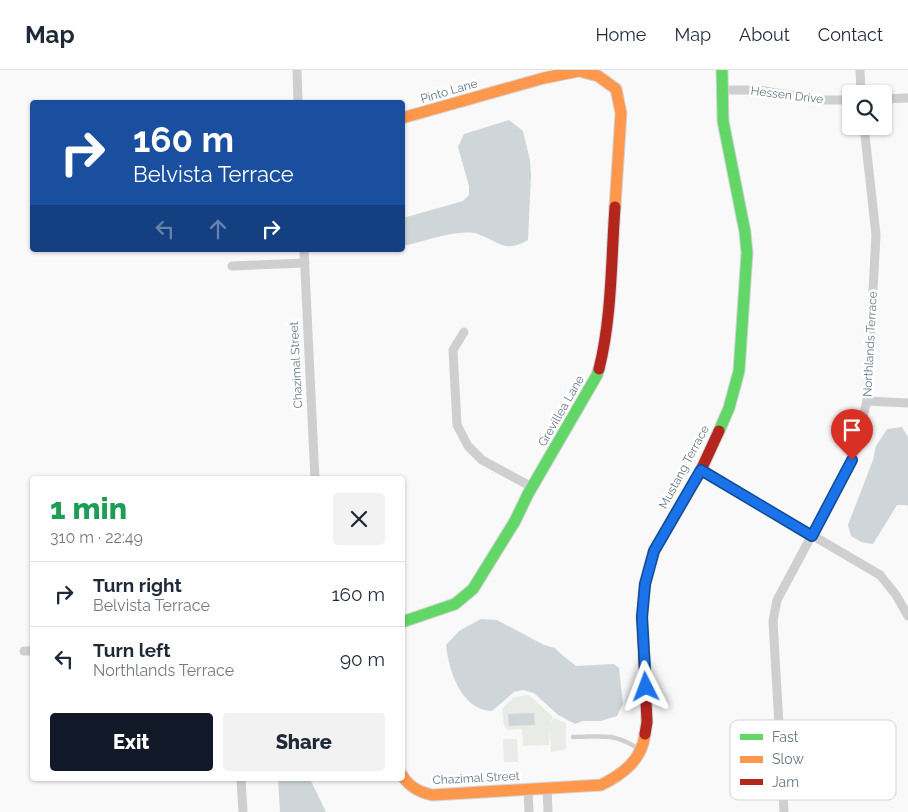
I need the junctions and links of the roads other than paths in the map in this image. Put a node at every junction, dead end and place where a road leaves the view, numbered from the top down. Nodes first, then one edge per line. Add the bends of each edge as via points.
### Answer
1 (297, 70) edge
2 (722, 70) edge
3 (860, 70) edge
4 (542, 74) edge
5 (861, 85) edge
6 (616, 89) joint
7 (722, 90) junction
8 (908, 98) edge
9 (892, 99) edge
10 (298, 100) edge
11 (842, 100) edge
12 (405, 117) edge
13 (865, 135) edge
14 (304, 252) edge
15 (304, 263) junction
16 (232, 266) dead end
17 (464, 332) dead end
18 (867, 400) junction
19 (908, 404) edge
20 (701, 470) junction
21 (315, 476) edge
22 (532, 487) junction
23 (812, 536) junction
24 (908, 616) edge
25 (405, 621) edge
26 (779, 720) edge
27 (573, 737) dead end
28 (640, 750) junction
29 (405, 780) edge
30 (241, 781) edge
31 (547, 788) junction
32 (528, 789) junction
33 (242, 812) edge
34 (530, 812) edge
35 (548, 812) edge

1 - 10 street
2 - 7 street, Mustang Terrace
3 - 5 street
4 - 6 street, Pinto Lane via 580,71 598,76
4 - 12 street, Pinto Lane
6 - 22 street, Grevillea Lane via 621,113 604,348 597,375
7 - 11 street, Hessen Drive via 759,90 820,100
7 - 20 street, Mustang Terrace via 723,121 747,253 739,371 729,408
8 - 9 street
13 - 18 street, Northlands Terrace via 876,235
14 - 15 street, Chazimal Street
15 - 16 street
15 - 21 street, Chazimal Street
17 - 22 street via 453,350 458,425 468,446 482,460
18 - 19 street
18 - 23 street, Northlands Terrace via 852,460
20 - 23 street
20 - 28 street, Mustang Terrace via 654,551 645,584 642,617 647,722
22 - 25 street, Grevillea Lane via 516,521 473,589 455,604
23 - 24 street via 880,575
23 - 26 street, Northlands Terrace via 777,600 774,620
27 - 28 lane via 612,736
28 - 31 street, Mustang Terrace via 619,776 601,785
29 - 32 street, Chazimal Street via 418,792 432,795
30 - 33 street
31 - 32 street, Mustang Terrace
31 - 35 street
32 - 34 street

